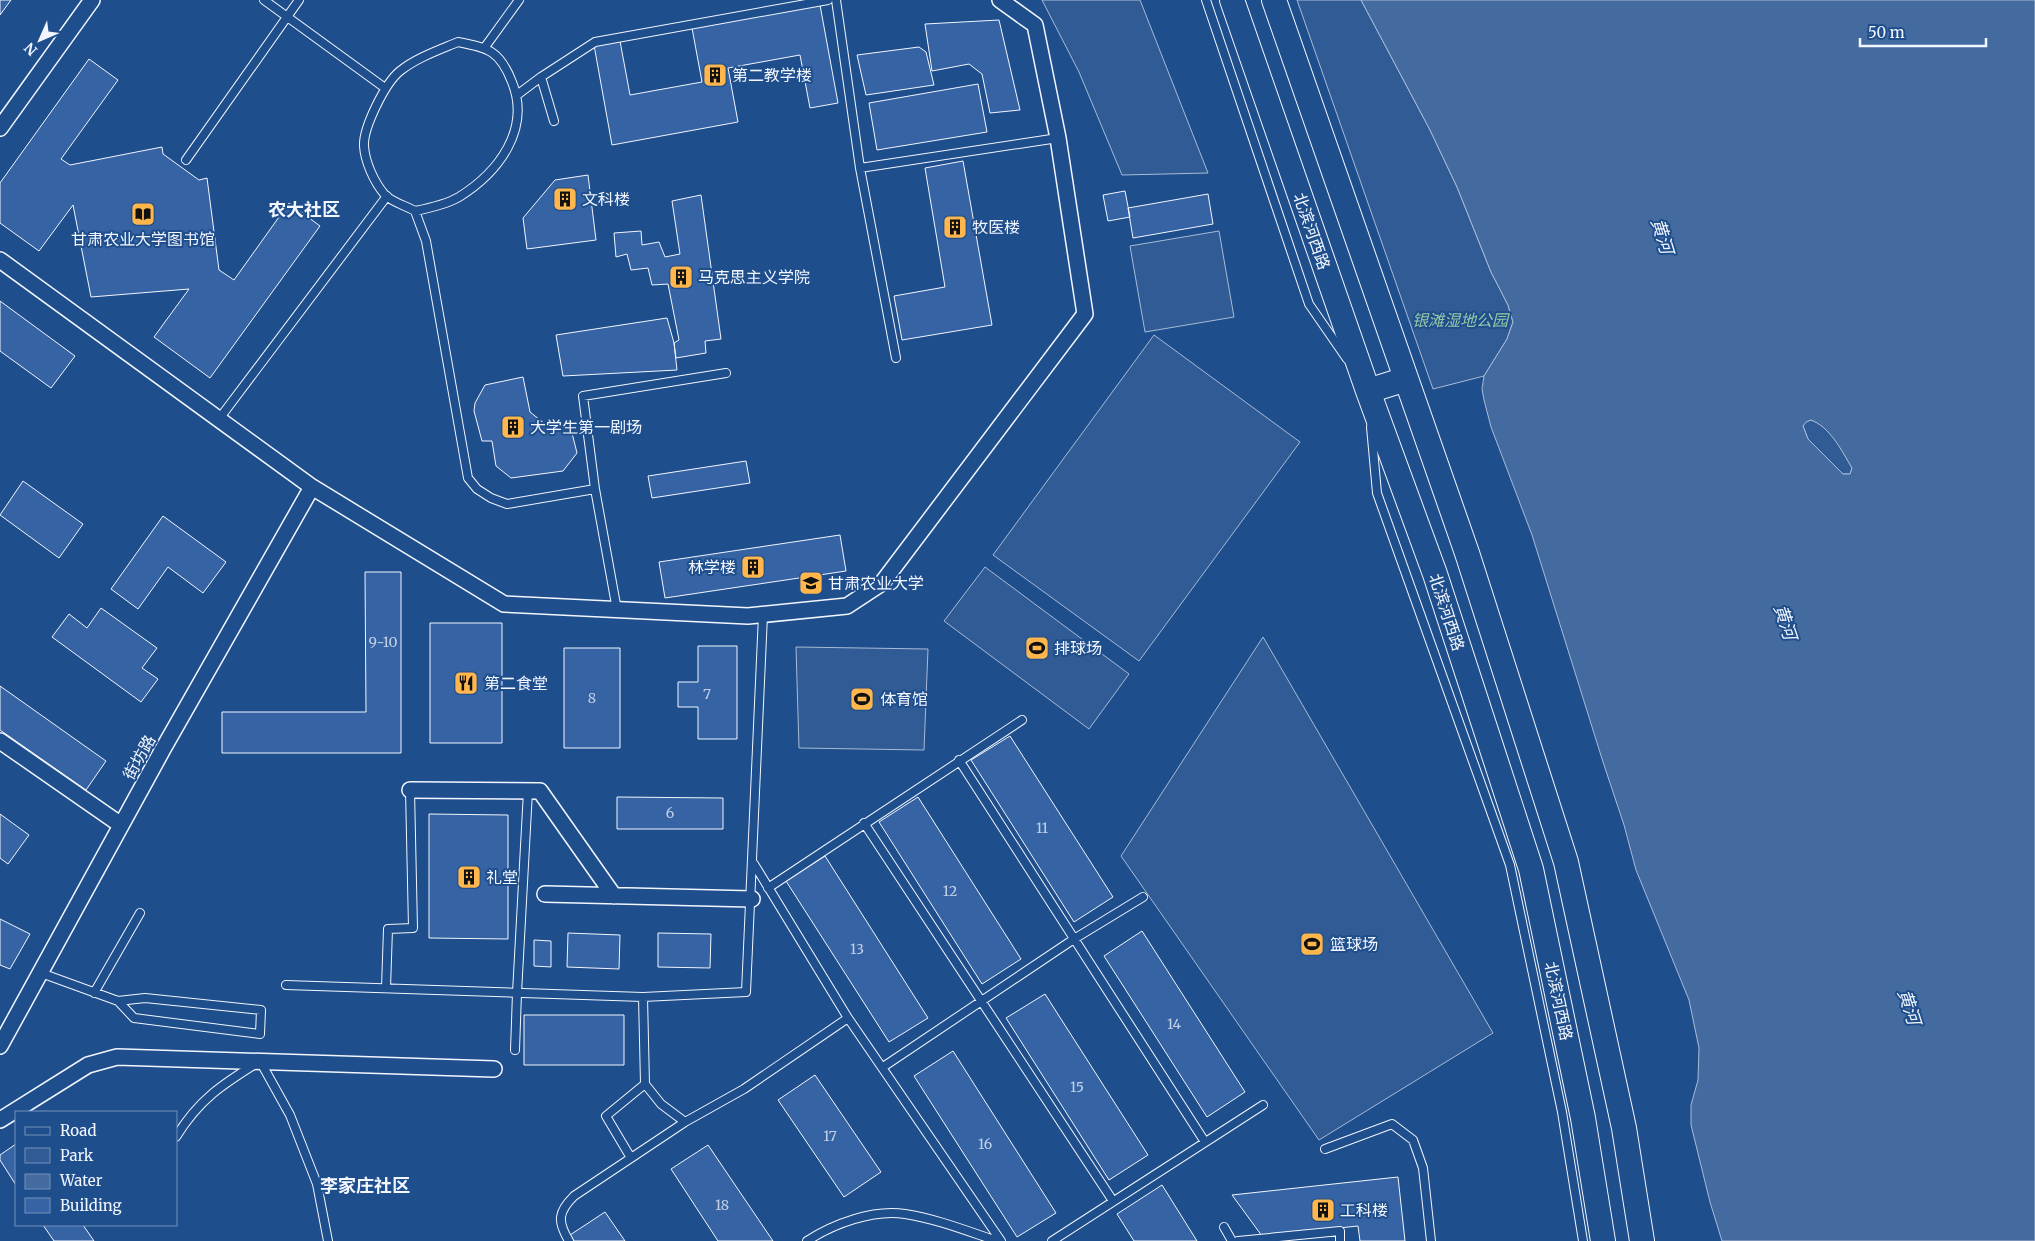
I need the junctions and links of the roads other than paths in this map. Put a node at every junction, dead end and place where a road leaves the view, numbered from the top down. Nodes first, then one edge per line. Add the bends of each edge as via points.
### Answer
1 (92, 0) edge
2 (264, 0) edge
3 (299, 0) edge
4 (828, 0) edge
5 (836, 0) edge
6 (1000, 0) edge
7 (1206, 0) edge
8 (1232, 0) edge
9 (1274, 0) edge
10 (515, 2) edge
11 (287, 17) junction
12 (485, 47) junction
13 (541, 77) junction
14 (386, 88) junction
15 (517, 95) junction
16 (554, 121) dead end
17 (0, 128) edge
18 (1058, 138) junction
19 (186, 160) dead end
20 (860, 168) junction
21 (386, 196) junction
22 (415, 211) junction
23 (0, 260) edge
24 (896, 358) dead end
25 (726, 373) dead end
26 (1406, 380) junction
27 (1368, 391) junction
28 (219, 419) junction
29 (312, 487) junction
30 (595, 489) junction
31 (617, 610) junction
32 (763, 615) junction
33 (1022, 720) dead end
34 (0, 742) edge
35 (959, 760) junction
36 (410, 790) joint
37 (528, 791) junction
38 (864, 823) junction
39 (121, 825) junction
40 (753, 863) junction
41 (768, 888) junction
42 (545, 894) dead end
43 (614, 896) junction
44 (1143, 897) dead end
45 (752, 899) junction
46 (140, 913) dead end
47 (1074, 939) junction
48 (41, 973) junction
49 (286, 985) dead end
50 (386, 988) junction
51 (94, 992) junction
52 (517, 993) junction
53 (643, 997) junction
54 (118, 1001) junction
55 (982, 1001) junction
56 (848, 1018) junction
57 (0, 1046) edge
58 (516, 1050) dead end
59 (260, 1061) junction
60 (883, 1067) junction
61 (494, 1069) dead end
62 (645, 1084) junction
63 (1263, 1105) dead end
64 (0, 1120) edge
65 (685, 1122) junction
66 (178, 1134) edge
67 (1206, 1142) junction
68 (1324, 1149) dead end
69 (631, 1158) junction
70 (1113, 1201) junction
71 (1224, 1227) dead end
72 (328, 1241) edge
73 (569, 1241) edge
74 (807, 1241) edge
75 (999, 1241) edge
76 (1052, 1241) edge
77 (1232, 1241) edge
78 (1238, 1241) edge
79 (1340, 1241) edge
80 (1431, 1241) edge
81 (1583, 1241) edge
82 (1604, 1241) edge
83 (1642, 1241) edge

1 - 17 street
2 - 11 lane
3 - 11 lane
4 - 13 lane via 595,42
5 - 20 lane
6 - 18 street via 1035,25
7 - 27 lane via 1310,304
8 - 27 main road, 北滨河西路
9 - 26 main road
10 - 12 lane
11 - 14 lane
11 - 19 lane
12 - 14 lane via 458,42 399,71
12 - 15 lane via 503,61
13 - 15 lane
13 - 16 lane
14 - 21 lane via 372,114 364,144 376,182
15 - 22 lane via 518,122 512,142 488,175 458,197
18 - 20 lane
18 - 32 street via 1084,314 882,583 847,606
20 - 24 lane
21 - 22 lane
21 - 28 lane
22 - 30 lane via 426,240 468,478 477,489 507,504
23 - 28 street
25 - 30 lane via 583,396
26 - 27 main road
26 - 83 main road via 1467,553 1566,862 1624,1128
27 - 81 lane via 1377,493 1510,865 1562,1112
27 - 82 main road, 北滨河西路 via 1435,574 1531,869 1584,1118
28 - 29 street
29 - 31 street via 504,604
29 - 39 street, 街坊路
30 - 31 lane
31 - 32 street
32 - 40 lane
33 - 35 lane
34 - 39 street
35 - 38 lane
35 - 47 lane
36 - 37 street
36 - 50 lane via 413,928 388,929
37 - 43 street via 540,791
37 - 52 lane
38 - 41 lane
38 - 55 lane
39 - 48 street, 街坊路
40 - 41 lane
40 - 45 lane
41 - 56 lane
42 - 43 street
43 - 45 street
44 - 47 lane
45 - 53 lane via 746,992
46 - 51 lane
47 - 55 lane
47 - 67 lane
48 - 51 lane
48 - 57 street, 街坊路
49 - 50 lane
50 - 52 lane
51 - 54 lane
52 - 53 lane
52 - 58 lane
53 - 62 lane
54 - 54 lane via 146,998 261,1010 260,1034 134,1018
55 - 60 lane
55 - 70 lane
56 - 60 lane
56 - 65 lane via 744,1088
59 - 61 street
59 - 64 street via 117,1057 88,1065
59 - 66 lane via 221,1085 188,1117
59 - 72 lane via 290,1115 313,1175
60 - 75 lane
62 - 65 lane via 661,1104
62 - 69 lane via 606,1116
63 - 67 lane
65 - 69 lane
67 - 70 lane
68 - 80 lane via 1392,1124 1413,1140 1423,1168
69 - 73 lane via 564,1206 560,1216
70 - 76 lane
71 - 77 lane
74 - 75 lane via 848,1221 880,1214 903,1214
78 - 79 lane via 1340,1231

